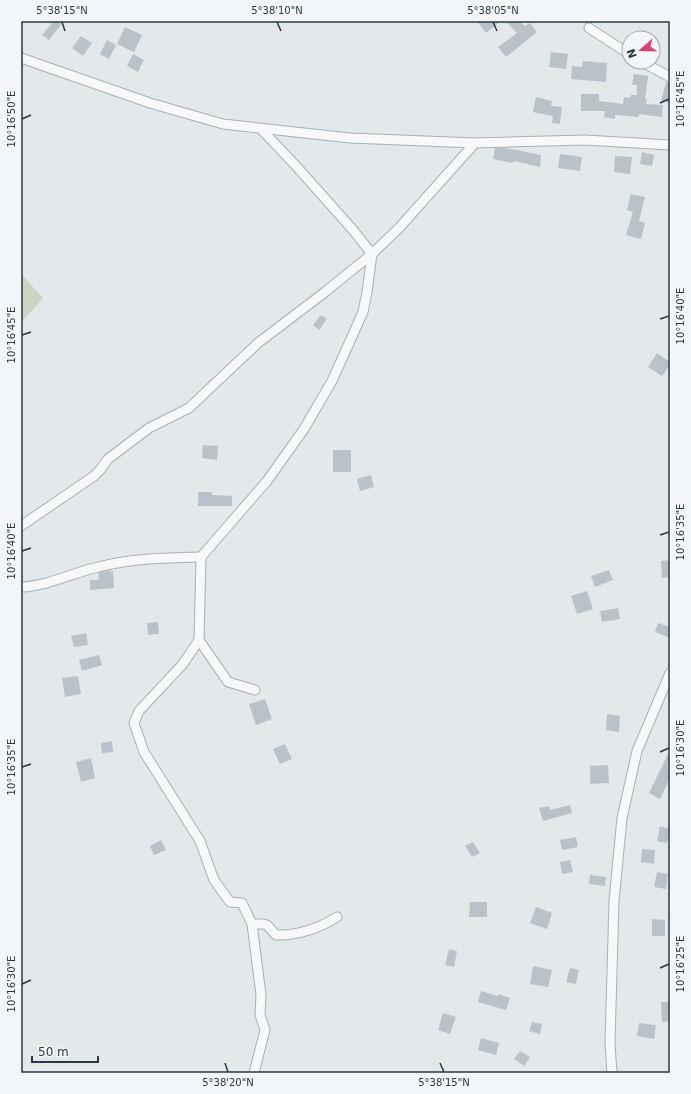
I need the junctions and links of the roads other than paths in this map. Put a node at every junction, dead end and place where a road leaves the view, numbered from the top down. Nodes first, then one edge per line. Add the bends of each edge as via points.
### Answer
1 (588, 28) dead end
2 (621, 49) edge
3 (21, 58) edge
4 (657, 70) edge
5 (670, 77) edge
6 (261, 129) junction
7 (475, 143) junction
8 (670, 145) edge
9 (372, 254) junction
10 (21, 526) edge
11 (201, 557) junction
12 (21, 587) edge
13 (199, 640) junction
14 (670, 673) edge
15 (254, 690) dead end
16 (337, 917) dead end
17 (252, 924) junction
18 (254, 1073) edge
19 (612, 1073) edge

1 - 2 street
3 - 6 street via 150,103 223,124
4 - 5 street
6 - 7 street via 350,138
6 - 9 street
7 - 8 street via 585,140
7 - 9 street via 400,228
9 - 10 street via 258,343 189,408 149,428 108,459 94,476
9 - 11 street via 363,312 332,381 304,429 267,481
11 - 12 street via 144,558 98,567 60,580
11 - 13 street
13 - 15 street via 228,682
13 - 17 street via 183,664 139,711 134,724 144,752 200,841 214,880 230,902 242,903
14 - 19 street via 637,751 622,818 614,901 610,1043
16 - 17 street via 304,931 283,935 276,935 267,925
17 - 18 street via 261,995 260,1015 265,1030

